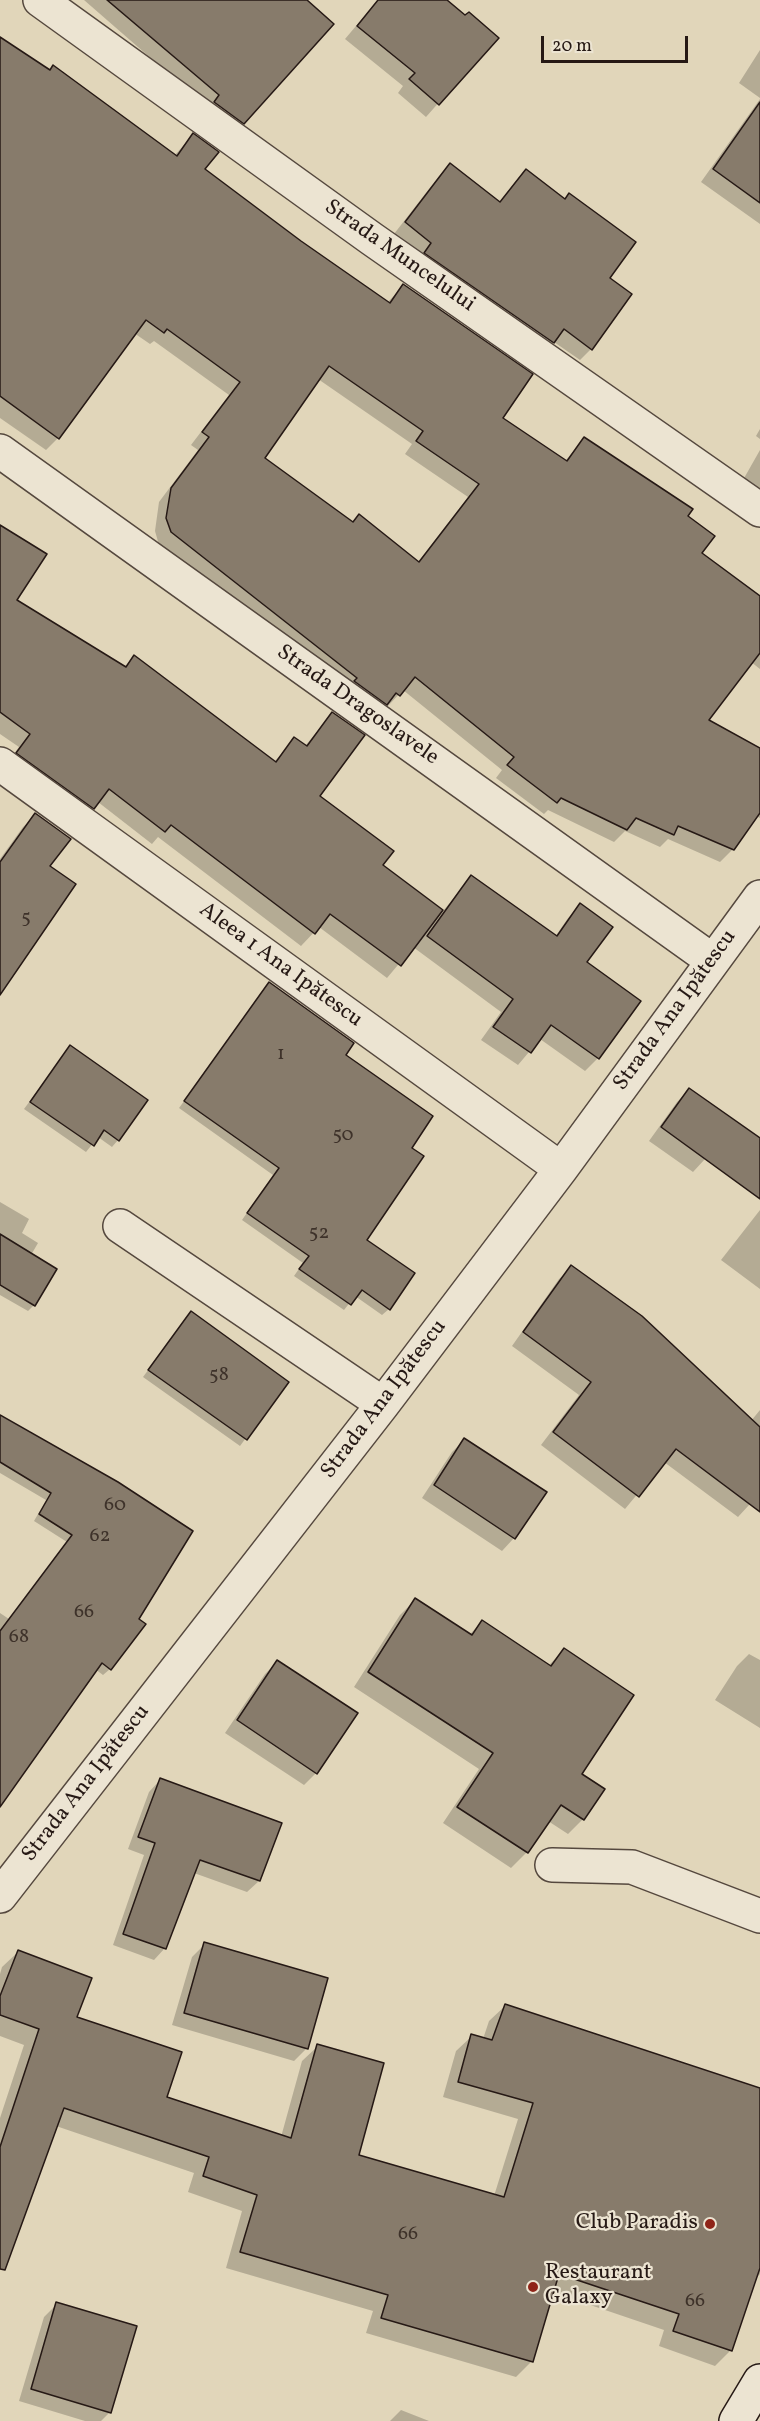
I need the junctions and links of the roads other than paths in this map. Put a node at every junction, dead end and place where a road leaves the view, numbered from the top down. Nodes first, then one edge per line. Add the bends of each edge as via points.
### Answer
1 (40, 0) edge
2 (0, 451) edge
3 (760, 510) edge
4 (0, 764) edge
5 (760, 897) edge
6 (713, 961) junction
7 (561, 1169) junction
8 (120, 1226) dead end
9 (383, 1404) junction
10 (552, 1864) dead end
11 (0, 1896) edge
12 (760, 1916) edge
13 (760, 2381) edge
14 (736, 2421) edge

1 - 3 street, Strada Muncelului via 372,239
2 - 6 street, Strada Dragoslavele
4 - 7 street, Aleea 1 Ana Ipătescu
5 - 6 street, Strada Ana Ipătescu
6 - 7 street, Strada Ana Ipătescu
7 - 9 street, Strada Ana Ipătescu
8 - 9 street
9 - 11 street, Strada Ana Ipătescu
10 - 12 street via 632,1867
13 - 14 street

